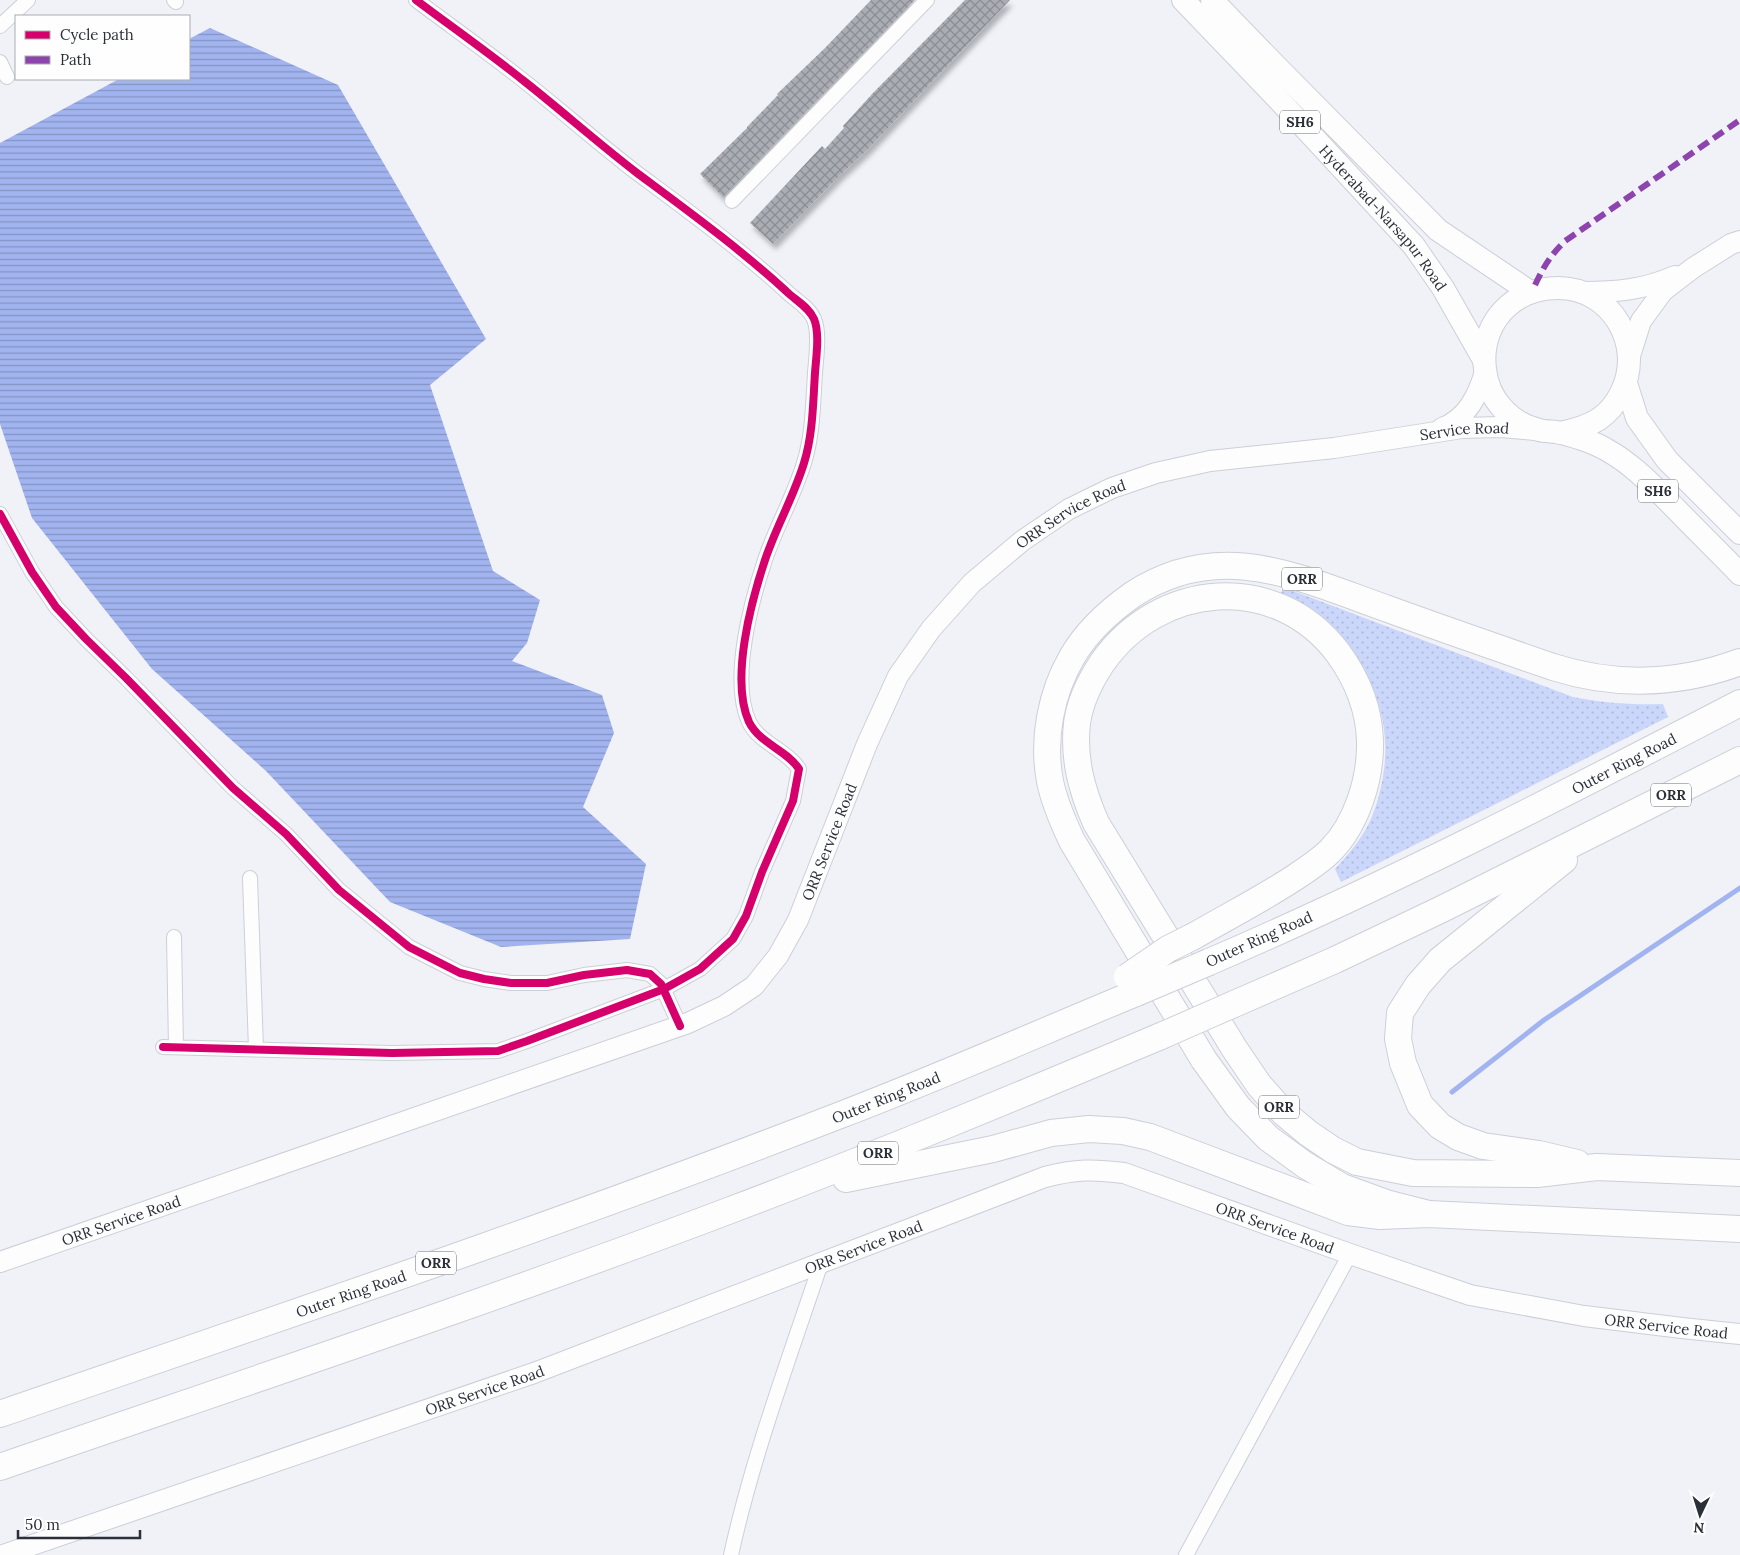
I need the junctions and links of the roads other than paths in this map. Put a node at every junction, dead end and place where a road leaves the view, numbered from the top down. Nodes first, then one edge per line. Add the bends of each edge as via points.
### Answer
1 (28, 0) edge
2 (416, 0) edge
3 (926, 0) edge
4 (1183, 0) edge
5 (1212, 0) edge
6 (0, 26) edge
7 (0, 62) edge
8 (7, 77) dead end
9 (732, 201) dead end
10 (1740, 241) edge
11 (1693, 268) junction
12 (1530, 292) junction
13 (1582, 292) junction
14 (1630, 356) junction
15 (1485, 366) junction
16 (1626, 383) junction
17 (1550, 432) junction
18 (1424, 435) junction
19 (0, 514) edge
20 (1740, 533) edge
21 (1740, 574) edge
22 (1740, 662) edge
23 (1740, 703) edge
24 (1740, 760) edge
25 (1601, 830) junction
26 (250, 878) dead end
27 (174, 937) dead end
28 (1132, 985) junction
29 (664, 989) junction
30 (680, 1026) junction
31 (256, 1049) junction
32 (1596, 1167) junction
33 (1740, 1173) edge
34 (777, 1192) junction
35 (1429, 1214) junction
36 (1740, 1229) edge
37 (1350, 1254) junction
38 (0, 1262) edge
39 (821, 1263) junction
40 (1740, 1334) edge
41 (0, 1414) edge
42 (0, 1467) edge
43 (3, 1555) edge
44 (731, 1555) edge
45 (1186, 1555) edge

1 - 6 street
2 - 29 street via 705,223 764,271 816,321 811,434 801,471 763,566 742,664 741,688 750,724 799,769 792,802 746,916 733,939 700,969
3 - 9 street
4 - 15 main road, Hyderabad-Narsapur Road / SH6 via 1414,246 1443,288
5 - 12 main road, Hyderabad-Narsapur Road / SH6 via 1438,230
7 - 8 street
10 - 11 main road
11 - 13 main road via 1658,284 1620,292
11 - 14 main road via 1663,291 1641,321
12 - 13 main road, SH6 via 1547,288
12 - 15 main road, SH6 via 1504,310 1494,323 1487,338
13 - 14 main road, SH6 via 1597,300 1620,324
14 - 16 main road, SH6
15 - 17 main road, SH6 via 1488,386 1509,415 1523,425
15 - 18 main road, Service Road via 1479,392 1466,412 1446,426
16 - 17 main road, SH6 via 1616,402 1601,418 1582,428
16 - 20 main road, SH6 via 1637,418 1667,460
17 - 18 main road, Service Road via 1501,427 1462,428
17 - 21 main road, SH6 via 1584,440 1627,463
18 - 30 main road, ORR Service Road via 1210,461 1156,473 1112,488 1069,509 1022,541 966,590 930,629 898,676 867,744 798,920 778,956 754,986 724,1006
19 - 29 street via 32,572 56,607 86,639 339,890 409,947 460,973 493,980 547,983 628,970 650,974
22 - 35 highway, ORR via 1656,681 1576,675 1298,578 1248,566 1222,565 1194,568 1167,576 1121,603 1092,628 1064,671 1049,720 1047,750 1050,781 1060,813 1072,841 1204,1060 1238,1107 1268,1138 1305,1165 1342,1187
23 - 28 highway, Outer Ring Road / ORR, bridge via 1315,915 1209,962
24 - 25 highway, ORR
25 - 32 highway via 1440,960 1400,1013 1398,1039 1403,1062 1420,1105 1440,1126 1483,1146
25 - 34 highway, ORR, bridge via 1335,960 992,1107
26 - 31 street
27 - 31 street via 170,1047
28 - 32 highway, ORR, bridge via 1168,950 1194,936 1274,890 1330,851 1345,833 1357,809 1370,751 1369,724 1362,696 1349,668 1331,644 1286,609 1259,600 1202,597 1174,605 1150,618 1128,633 1111,651 1084,696 1078,722 1078,770 1096,824 1238,1056 1284,1113 1308,1133 1357,1162 1413,1173 1537,1174
28 - 41 highway, Outer Ring Road / ORR via 1089,1013 712,1164
29 - 30 street
29 - 31 street via 498,1050 392,1053
30 - 38 main road, ORR Service Road
32 - 33 highway
34 - 35 highway, ORR via 993,1149 1051,1134 1089,1129 1150,1137 1348,1212 1380,1216
34 - 42 highway, ORR via 463,1307
35 - 36 highway, ORR
37 - 39 main road, ORR Service Road via 1124,1173 1097,1169 1045,1177
37 - 40 main road, ORR Service Road via 1470,1295 1584,1316
37 - 45 street
39 - 43 main road, ORR Service Road via 534,1373
39 - 44 street via 766,1426

